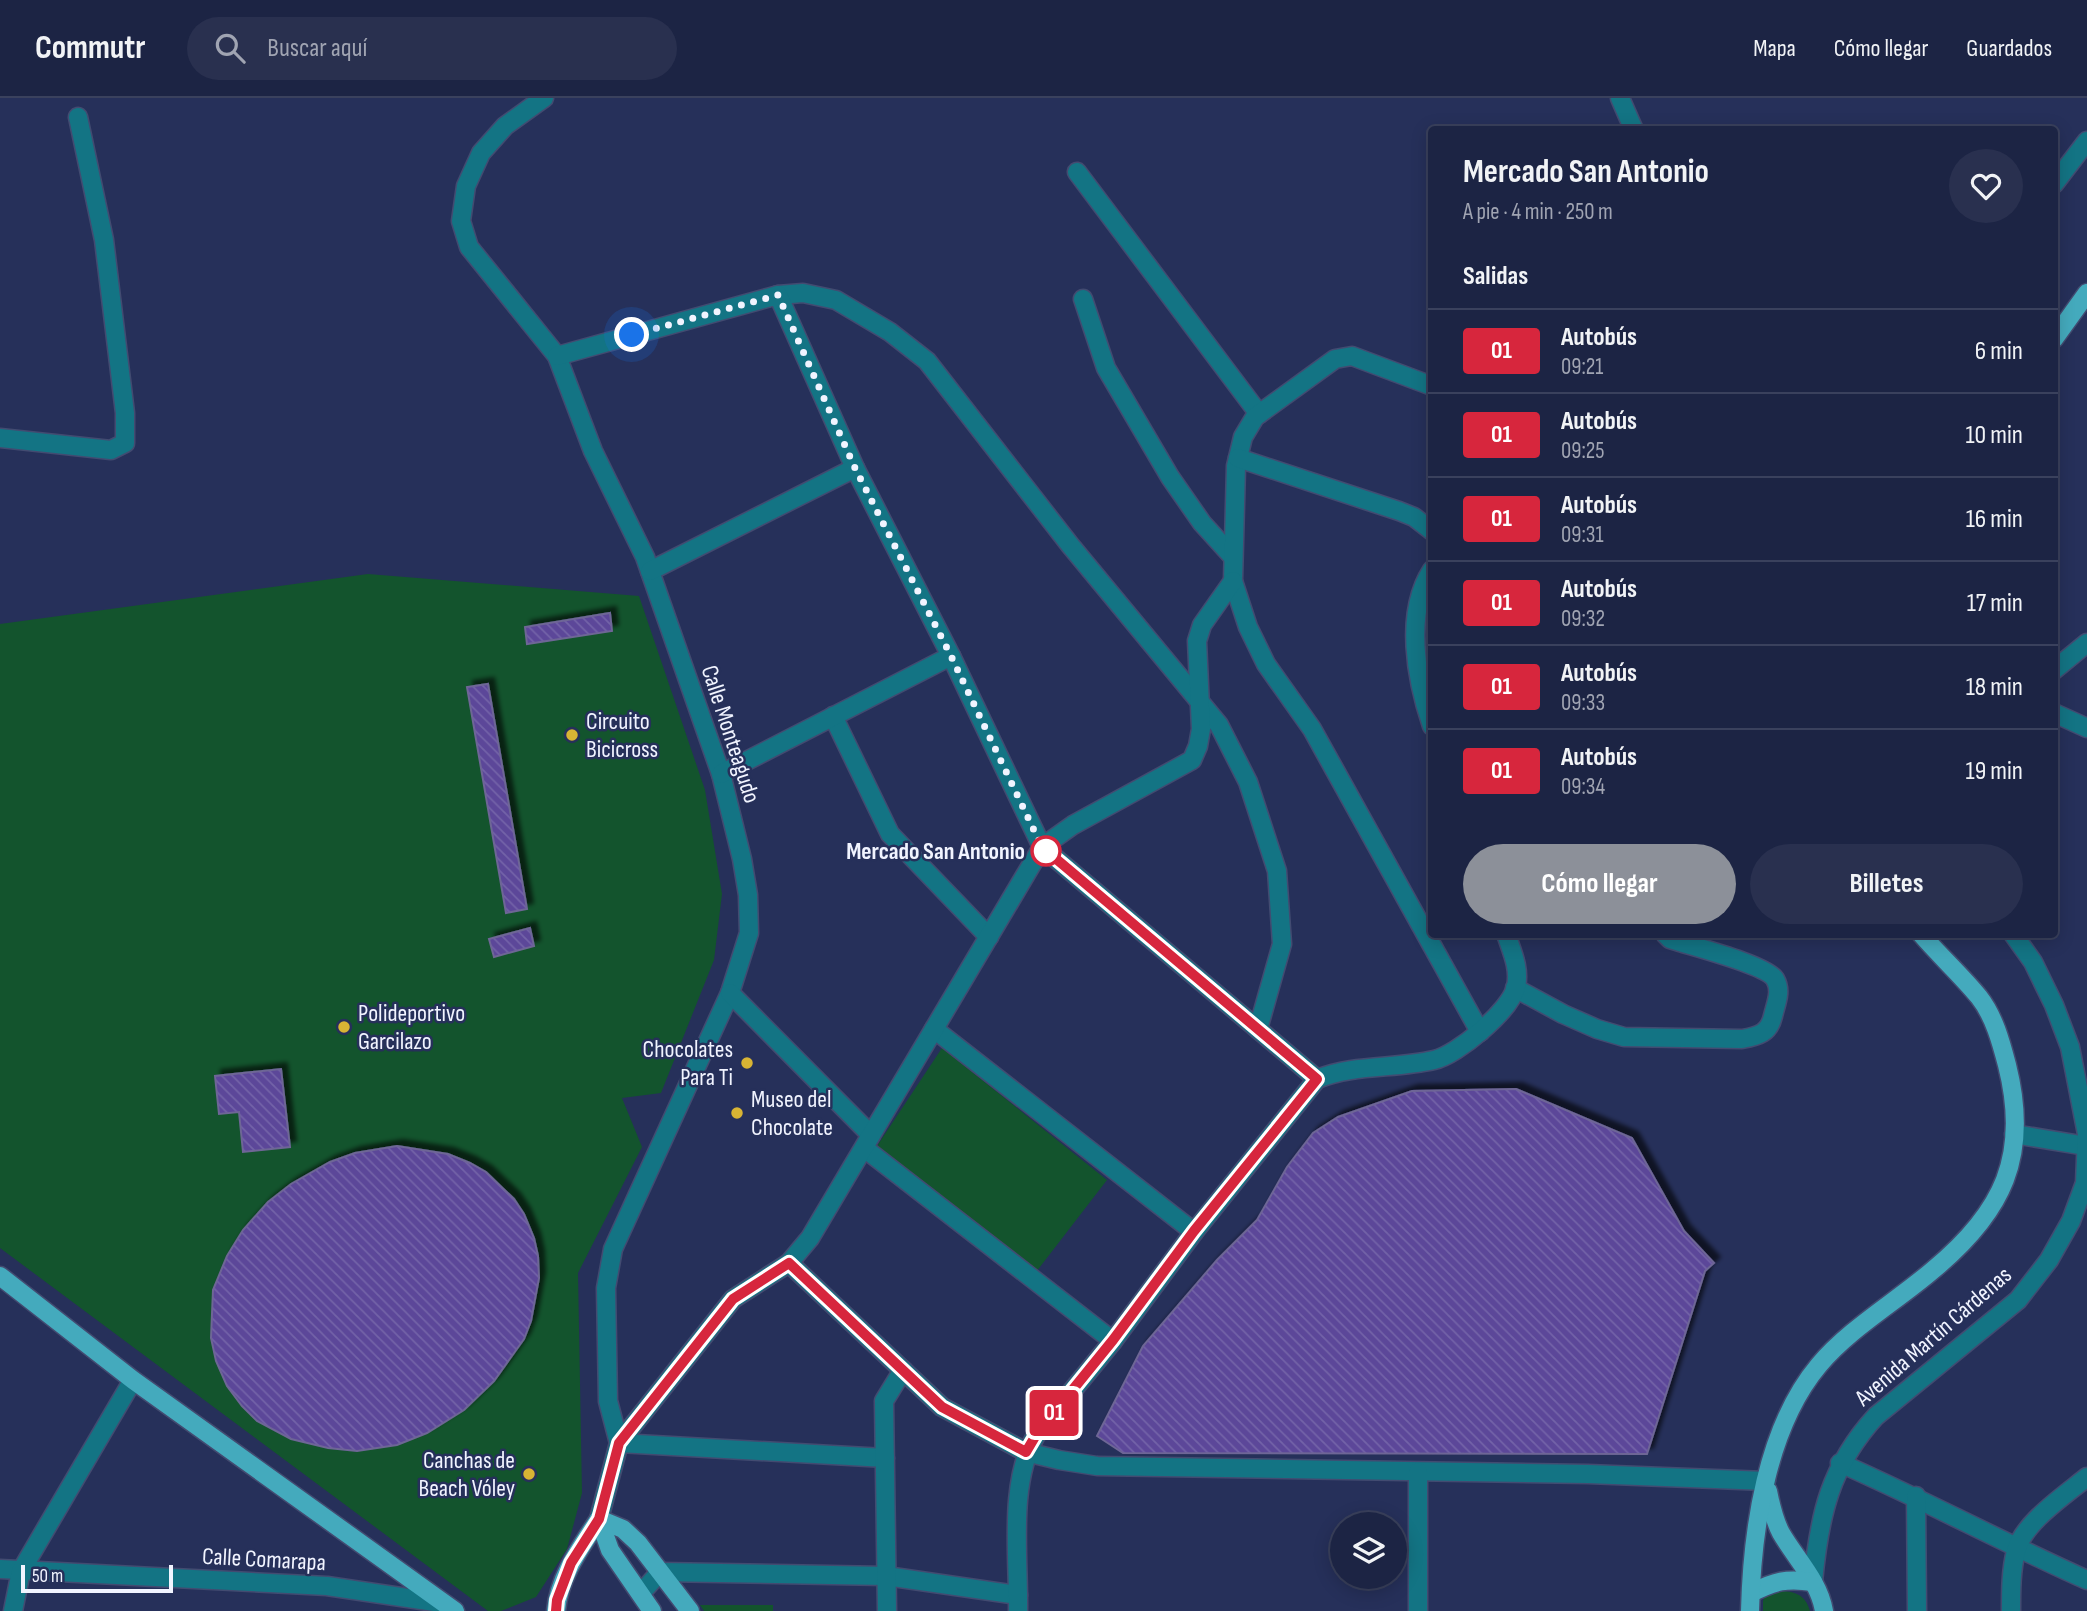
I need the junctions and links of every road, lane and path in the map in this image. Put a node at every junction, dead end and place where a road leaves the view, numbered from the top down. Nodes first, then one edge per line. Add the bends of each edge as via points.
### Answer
1 (544, 98) edge
2 (1620, 98) edge
3 (78, 117) dead end
4 (1632, 126) edge
5 (2087, 141) edge
6 (1077, 172) dead end
7 (2058, 179) edge
8 (2087, 293) edge
9 (778, 295) junction
10 (1083, 299) dead end
11 (2058, 333) edge
12 (557, 356) junction
13 (1428, 384) edge
14 (1259, 414) junction
15 (0, 438) edge
16 (1238, 458) junction
17 (855, 468) junction
18 (1428, 528) edge
19 (1232, 556) junction
20 (650, 571) junction
21 (1428, 576) edge
22 (1233, 581) junction
23 (2087, 643) edge
24 (951, 656) junction
25 (2058, 667) edge
26 (1199, 701) junction
27 (1428, 710) edge
28 (2058, 715) edge
29 (833, 716) junction
30 (2087, 728) edge
31 (721, 774) junction
32 (1042, 847) junction
33 (989, 937) junction
34 (1507, 938) edge
35 (1669, 938) edge
36 (1925, 938) edge
37 (2016, 938) edge
38 (1515, 988) junction
39 (730, 993) junction
40 (934, 1029) junction
41 (1258, 1029) junction
42 (1480, 1032) junction
43 (2079, 1044) edge
44 (1317, 1079) junction
45 (2014, 1134) junction
46 (867, 1141) junction
47 (2086, 1146) edge
48 (1194, 1231) junction
49 (789, 1263) junction
50 (0, 1276) edge
51 (1113, 1340) junction
52 (902, 1370) junction
53 (133, 1381) junction
54 (619, 1443) junction
55 (1026, 1452) junction
56 (885, 1458) junction
57 (1840, 1463) junction
58 (1418, 1472) junction
59 (2087, 1477) edge
60 (1766, 1481) junction
61 (1916, 1496) junction
62 (599, 1519) junction
63 (2016, 1548) junction
64 (0, 1569) edge
65 (21, 1571) junction
66 (660, 1572) junction
67 (886, 1576) junction
68 (2087, 1580) edge
69 (1813, 1582) junction
70 (640, 1593) junction
71 (1751, 1602) edge
72 (1018, 1603) edge
73 (448, 1607) edge
74 (13, 1611) edge
75 (556, 1611) edge
76 (652, 1611) edge
77 (690, 1611) edge
78 (887, 1611) edge
79 (1418, 1611) edge
80 (1824, 1611) edge
81 (1917, 1611) edge
82 (2011, 1611) edge

1 - 12 street, Calle Monteagudo via 505,126 481,153 467,186 461,221 469,247
2 - 4 street
3 - 15 street via 104,240 125,443 111,450
5 - 7 street
6 - 14 street
8 - 11 main road
9 - 12 street
9 - 17 street
9 - 26 street via 803,293 836,300 927,361
10 - 19 street via 1106,368 1170,477
12 - 20 street, Calle Monteagudo via 593,451
13 - 14 street via 1352,356 1335,359
14 - 16 street via 1243,438
16 - 18 street via 1399,511
16 - 19 street
17 - 20 street
17 - 24 street
19 - 22 street
20 - 31 street, Calle Monteagudo
21 - 27 street via 1416,618 1418,670
22 - 26 street via 1202,625 1197,641
22 - 42 street via 1266,664 1312,729
23 - 25 street
24 - 29 street
24 - 32 street
26 - 32 street via 1198,746 1192,760
26 - 41 street via 1219,724 1248,782 1277,871 1282,944
28 - 30 street
29 - 31 street
29 - 33 street via 890,834
31 - 39 street, Calle Monteagudo via 748,895 748,933
32 - 33 street
32 - 41 street
33 - 40 street
34 - 38 street via 1517,966
35 - 38 street via 1761,968 1774,978 1779,992 1771,1026 1760,1036 1742,1039 1624,1037 1563,1014
36 - 45 main road, Avenida Martín Cárdenas via 1980,998 1999,1036 2015,1096
37 - 43 street, Avenida Martín Cárdenas
38 - 42 street via 1499,1015
39 - 46 street
39 - 54 street, Calle Monteagudo via 613,1249 606,1288 608,1401
40 - 46 street
40 - 48 street
41 - 44 street
42 - 44 street via 1438,1059 1336,1071
43 - 47 street, Avenida Martín Cárdenas
44 - 48 street
45 - 47 street
45 - 60 main road, Avenida Martín Cárdenas via 2010,1167 1998,1197 1975,1231 1819,1364 1794,1402
46 - 49 street via 810,1238
46 - 51 street
47 - 57 street, Avenida Martín Cárdenas via 2085,1183 2049,1261 2018,1300 1875,1416
48 - 51 street
49 - 52 street
49 - 54 street via 733,1299
50 - 53 main road
51 - 55 street
52 - 55 street via 942,1407
52 - 56 street via 884,1401
53 - 65 street
53 - 73 main road
54 - 56 street
54 - 62 street
55 - 58 street via 1097,1466
55 - 72 street via 1018,1492
56 - 67 street
57 - 61 street
57 - 69 street, Avenida Martín Cárdenas via 1817,1538
58 - 60 street
58 - 79 street
59 - 63 street via 2036,1518
60 - 69 main road, Avenida Martín Cárdenas via 1773,1517
60 - 71 main road, Avenida Martín Cárdenas
61 - 63 street
61 - 81 street
62 - 66 main road via 638,1543
62 - 70 main road via 610,1550
62 - 75 main road via 571,1563
63 - 68 street
63 - 82 street
64 - 65 street, Calle Comarapa
65 - 73 street, Calle Comarapa via 327,1586
65 - 74 street
66 - 67 street
66 - 70 street
66 - 77 main road
67 - 72 street
67 - 78 street
69 - 71 main road via 1791,1578 1773,1582
69 - 80 main road, Avenida Martín Cárdenas
70 - 76 main road

